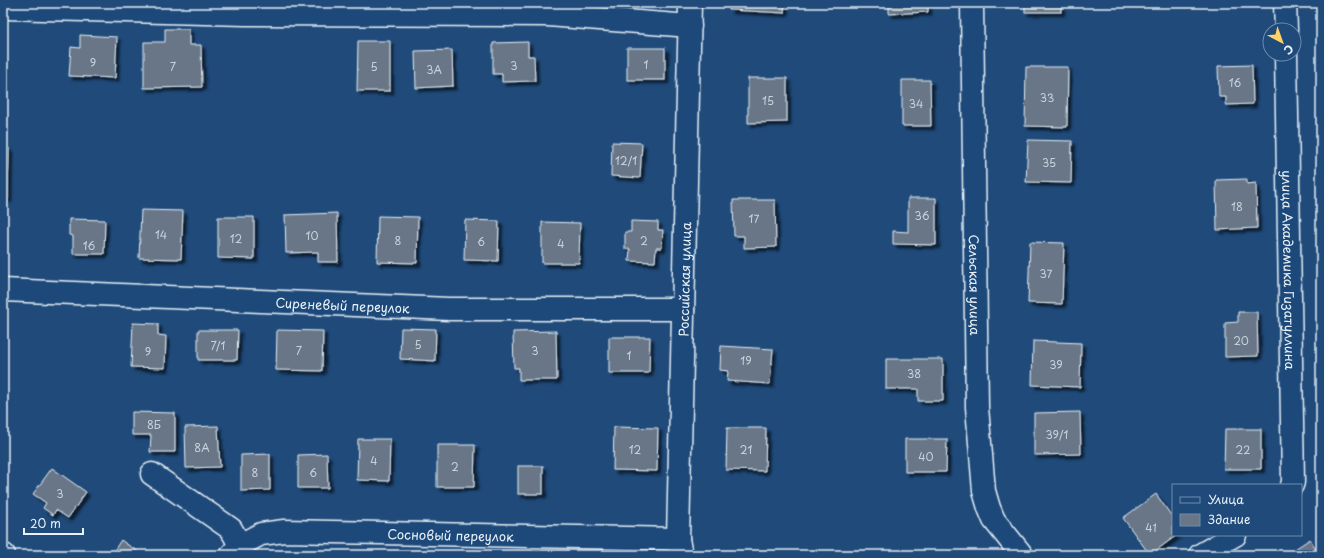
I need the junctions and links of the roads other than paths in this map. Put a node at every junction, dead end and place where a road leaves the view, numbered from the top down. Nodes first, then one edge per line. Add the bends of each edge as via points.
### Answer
1 (690, 3) edge
2 (972, 3) edge
3 (1285, 3) edge
4 (3, 8) edge
5 (257, 9) edge
6 (382, 9) edge
7 (588, 10) edge
8 (1286, 22) edge
9 (690, 26) junction
10 (1286, 62) edge
11 (3, 290) edge
12 (683, 309) junction
13 (152, 474) dead end
14 (1292, 484) edge
15 (1233, 536) edge
16 (680, 547) edge
17 (235, 550) edge
18 (1022, 555) edge
19 (1200, 555) edge

1 - 9 street, Российская улица
2 - 18 street, Сельская улица via 977,407 983,484 994,520
3 - 8 street
4 - 5 street
5 - 6 street
6 - 7 street via 548,15
7 - 9 street
9 - 12 street, Российская улица
10 - 14 street, улица Академика Гизатуллина
11 - 12 street, Сиреневый переулок via 449,309
12 - 16 street, Российская улица
13 - 17 street via 232,529
15 - 19 street
16 - 17 street, Сосновый переулок via 284,531 261,534

